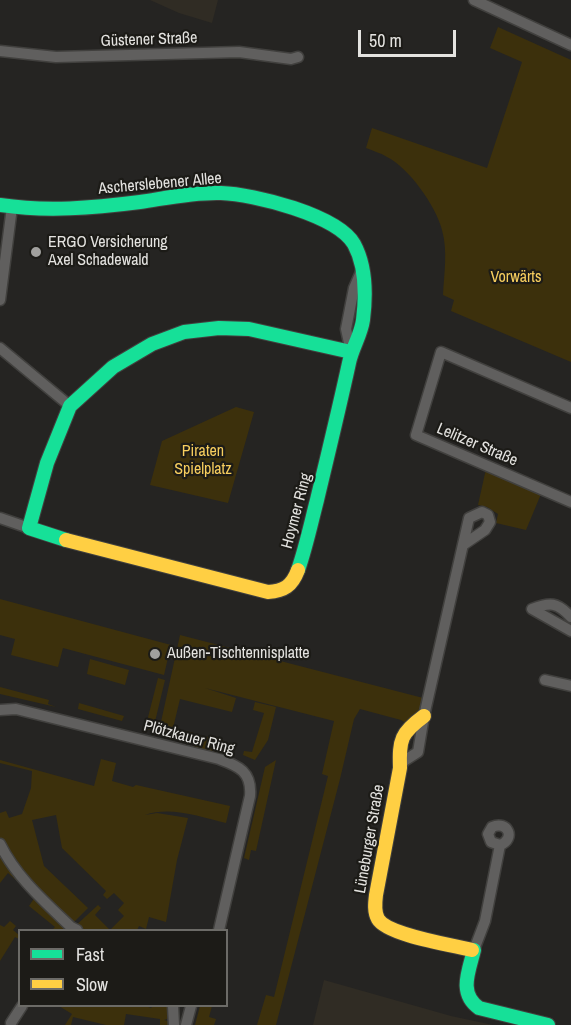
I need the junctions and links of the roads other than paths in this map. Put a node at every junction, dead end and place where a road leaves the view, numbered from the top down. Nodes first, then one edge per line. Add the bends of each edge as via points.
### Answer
1 (474, 0) edge
2 (571, 45) edge
3 (0, 51) edge
4 (298, 57) dead end
5 (6, 206) edge
6 (0, 300) edge
7 (0, 348) edge
8 (351, 352) junction
9 (70, 406) junction
10 (571, 408) edge
11 (571, 502) edge
12 (0, 518) edge
13 (29, 528) junction
14 (463, 545) dead end
15 (571, 617) edge
16 (571, 631) edge
17 (545, 680) dead end
18 (571, 686) edge
19 (0, 710) edge
20 (424, 716) junction
21 (400, 768) junction
22 (0, 843) edge
23 (500, 845) dead end
24 (3, 858) edge
25 (73, 929) edge
26 (219, 929) edge
27 (474, 950) junction
28 (21, 1007) edge
29 (173, 1007) edge
30 (190, 1007) edge
31 (11, 1023) dead end
32 (174, 1025) edge
33 (186, 1025) edge
34 (548, 1025) edge

1 - 2 street
3 - 4 street, Güstener Straße via 56,57 239,52
5 - 6 street
5 - 8 street, Ascherslebener Allee via 74,208 221,193 255,196 332,223 353,243 362,272 363,321
7 - 9 street
8 - 9 street via 249,329 184,332 113,367
8 - 13 street, Hoymer Ring via 300,564 289,588 268,592 73,543
9 - 13 street via 47,463
10 - 11 street, Lelitzer Straße via 441,352 416,435
12 - 13 street
14 - 20 street, Lüneburger Straße
15 - 16 street via 559,606 545,603 532,609
17 - 18 street
19 - 26 street, Plötzkauer Ring via 16,709 219,759 245,773 250,796
20 - 21 street, Lüneburger Straße via 418,752 404,760
20 - 21 street, Lüneburger Straße via 402,737
21 - 27 street, Lüneburger Straße via 376,895 376,918 393,932
22 - 24 street
23 - 27 street via 485,921
24 - 25 street
27 - 34 street via 465,992 472,1005
28 - 31 street
29 - 32 street
30 - 33 street

